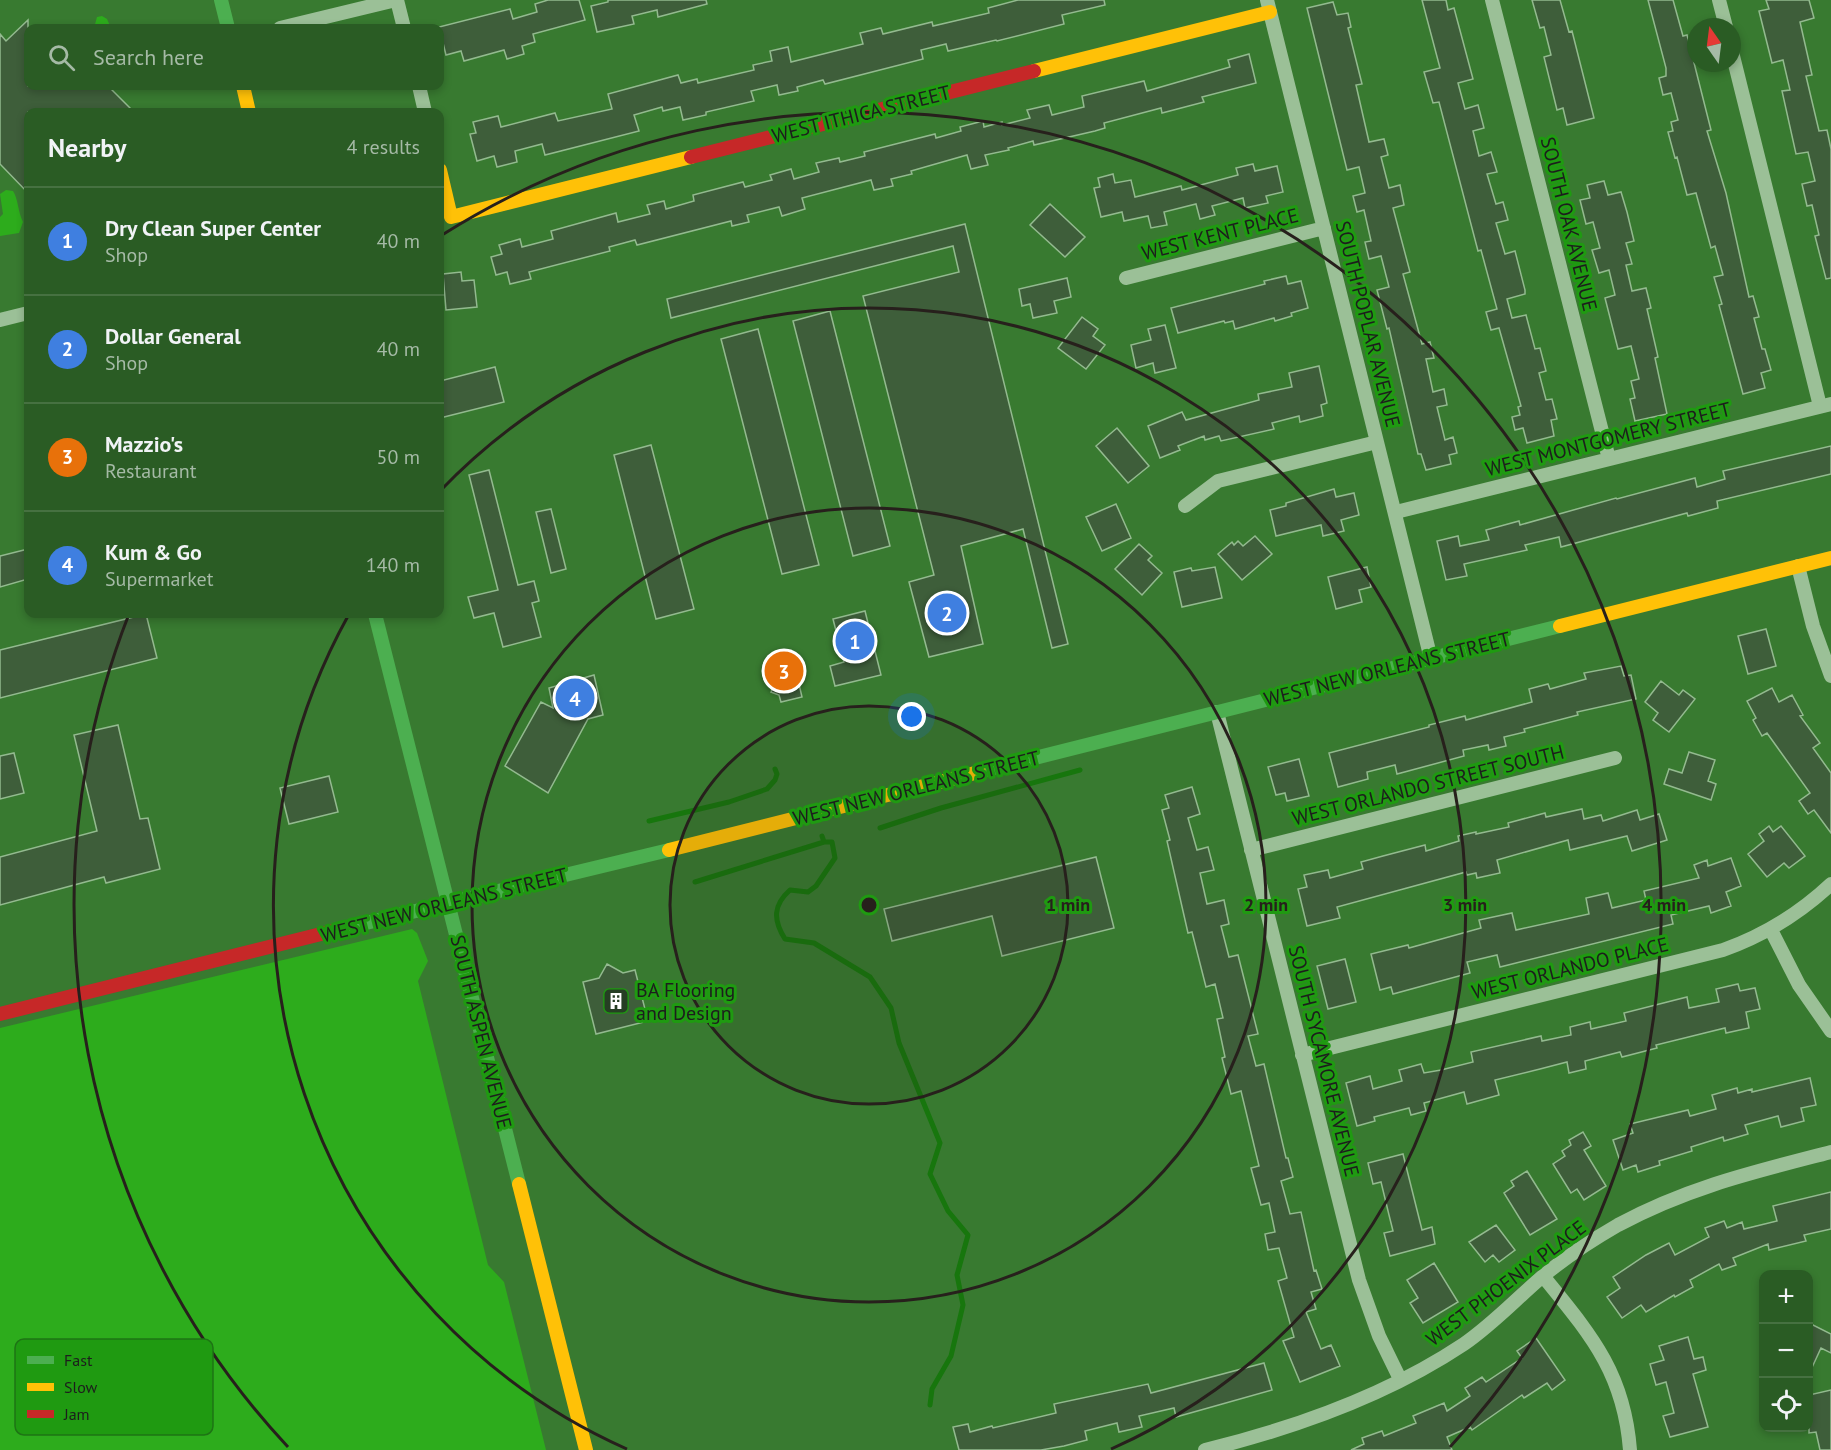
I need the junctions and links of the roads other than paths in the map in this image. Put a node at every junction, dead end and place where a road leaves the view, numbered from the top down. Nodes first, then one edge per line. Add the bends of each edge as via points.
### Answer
1 (221, 0) edge
2 (396, 0) edge
3 (1492, 0) edge
4 (1719, 0) edge
5 (1268, 6) edge
6 (1724, 18) edge
7 (227, 24) edge
8 (297, 24) edge
9 (403, 24) edge
10 (1737, 72) edge
11 (244, 90) edge
12 (420, 90) edge
13 (248, 108) edge
14 (424, 108) edge
15 (444, 187) edge
16 (1324, 228) junction
17 (1126, 278) dead end
18 (24, 314) edge
19 (0, 320) edge
20 (1826, 405) edge
21 (1377, 442) junction
22 (1609, 459) junction
23 (1185, 507) dead end
24 (1395, 512) junction
25 (1831, 558) edge
26 (1798, 566) junction
27 (376, 618) edge
28 (1431, 658) junction
29 (1831, 676) edge
30 (1217, 712) junction
31 (1615, 758) dead end
32 (1251, 850) junction
33 (1831, 884) edge
34 (448, 902) junction
35 (1771, 930) junction
36 (0, 1014) edge
37 (1831, 1031) edge
38 (1302, 1055) junction
39 (1831, 1152) edge
40 (1543, 1276) junction
41 (1400, 1379) junction
42 (1212, 1449) edge
43 (586, 1450) edge
44 (1630, 1450) edge

1 - 7 main road
2 - 8 street
2 - 9 street
3 - 22 street, SOUTH OAK AVENUE
4 - 6 street
5 - 15 main road, WEST ITHICA STREET via 451,217
5 - 16 street, SOUTH POPLAR AVENUE
10 - 20 street
11 - 13 main road
12 - 14 street
16 - 17 street, WEST KENT PLACE
16 - 21 street, SOUTH POPLAR AVENUE
18 - 19 street
20 - 22 street, WEST MONTGOMERY STREET
21 - 23 street via 1218,481
21 - 24 street, SOUTH POPLAR AVENUE
22 - 24 street, WEST MONTGOMERY STREET
24 - 28 street, SOUTH POPLAR AVENUE
25 - 26 main road, WEST NEW ORLEANS STREET
26 - 28 main road, WEST NEW ORLEANS STREET
26 - 29 street
27 - 34 main road, SOUTH ASPEN AVENUE
28 - 30 main road, WEST NEW ORLEANS STREET
30 - 32 street, SOUTH SYCAMORE AVENUE
30 - 34 main road, WEST NEW ORLEANS STREET
31 - 32 street, WEST ORLANDO STREET SOUTH
32 - 38 street, SOUTH SYCAMORE AVENUE
33 - 35 street, WEST ORLANDO PLACE
34 - 36 main road, WEST NEW ORLEANS STREET
34 - 43 main road, SOUTH ASPEN AVENUE
35 - 37 street via 1799,985
35 - 38 street, WEST ORLANDO PLACE via 1723,950
38 - 41 street, SOUTH SYCAMORE AVENUE via 1359,1280
39 - 40 street, WEST PHOENIX PLACE via 1689,1191 1606,1233
40 - 41 street, WEST PHOENIX PLACE via 1464,1344
40 - 44 street via 1585,1328 1612,1373 1624,1406
41 - 42 street, WEST PHOENIX PLACE via 1299,1424

